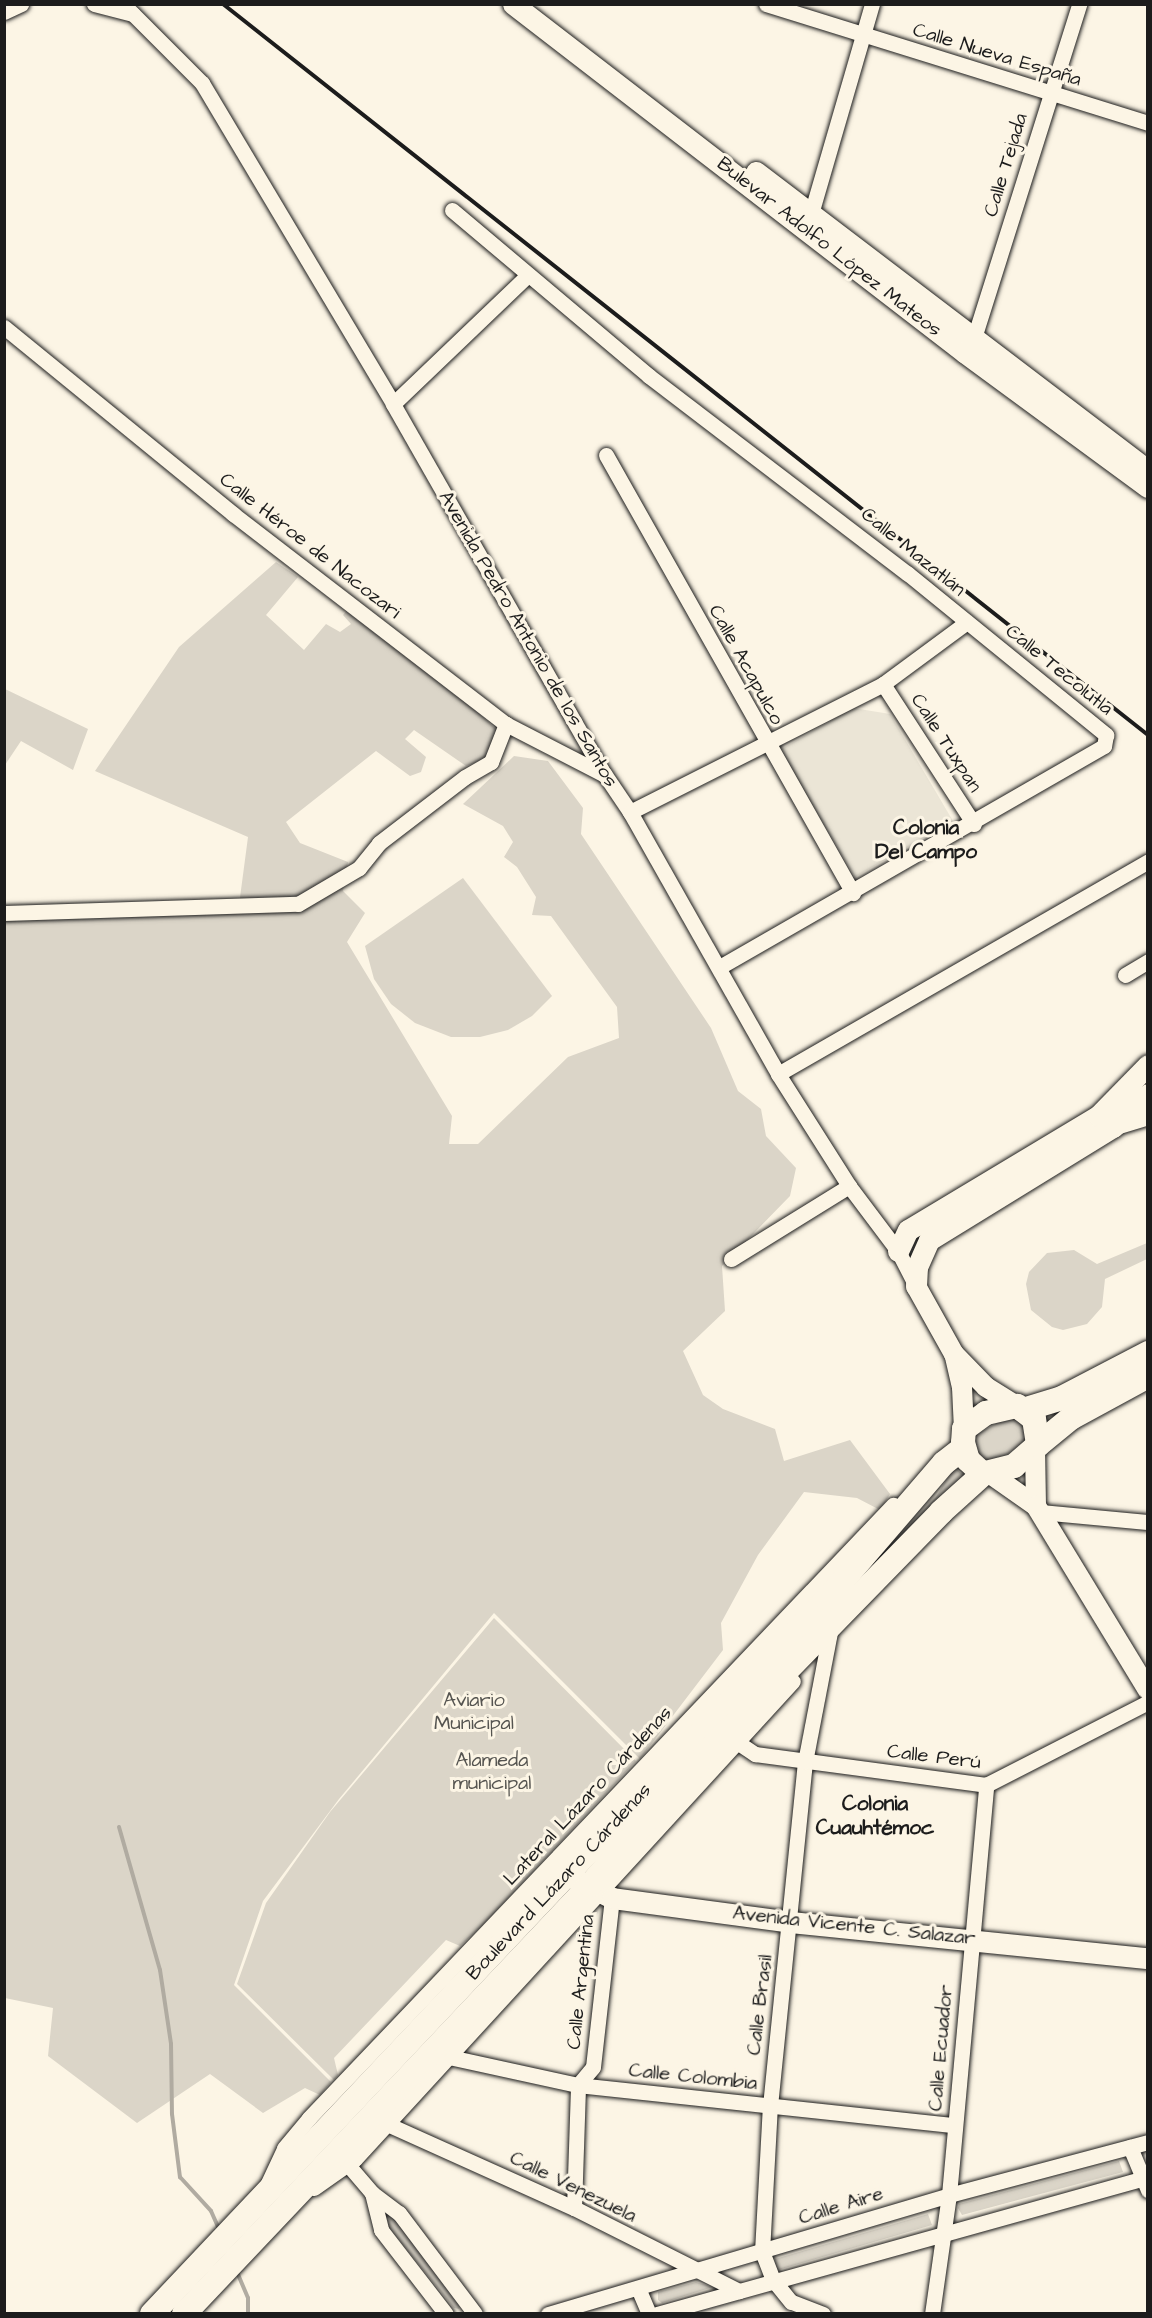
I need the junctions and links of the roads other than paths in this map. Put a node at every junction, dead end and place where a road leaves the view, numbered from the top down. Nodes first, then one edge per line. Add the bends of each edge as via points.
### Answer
1 (21, 4) edge
2 (94, 4) edge
3 (513, 4) edge
4 (536, 4) edge
5 (766, 4) edge
6 (872, 4) edge
7 (1079, 4) edge
8 (128, 9) edge
9 (4, 12) edge
10 (862, 35) junction
11 (1050, 94) junction
12 (1148, 123) edge
13 (452, 210) dead end
14 (811, 214) junction
15 (526, 276) junction
16 (4, 327) edge
17 (969, 345) junction
18 (393, 404) junction
19 (606, 455) dead end
20 (1148, 470) edge
21 (1148, 487) edge
22 (967, 622) junction
23 (883, 684) junction
24 (506, 724) junction
25 (764, 741) junction
26 (605, 776) junction
27 (630, 812) junction
28 (974, 825) junction
29 (1148, 861) edge
30 (853, 892) junction
31 (4, 913) edge
32 (1148, 961) edge
33 (720, 967) junction
34 (1125, 975) dead end
35 (1148, 1065) edge
36 (778, 1074) junction
37 (1148, 1094) edge
38 (1148, 1117) edge
39 (1113, 1128) junction
40 (849, 1186) junction
41 (898, 1251) junction
42 (731, 1259) dead end
43 (916, 1286) junction
44 (1148, 1353) edge
45 (954, 1354) junction
46 (1148, 1376) edge
47 (1020, 1408) junction
48 (963, 1438) junction
49 (1037, 1447) junction
50 (991, 1476) junction
51 (1038, 1509) junction
52 (1148, 1522) edge
53 (832, 1621) junction
54 (1148, 1690) edge
55 (1148, 1702) edge
56 (737, 1742) junction
57 (805, 1762) junction
58 (986, 1785) junction
59 (566, 1876) junction
60 (601, 1892) junction
61 (791, 1922) junction
62 (972, 1938) junction
63 (1148, 1958) edge
64 (432, 2047) junction
65 (578, 2085) junction
66 (770, 2106) junction
67 (387, 2124) junction
68 (954, 2125) junction
69 (1148, 2142) edge
70 (1130, 2147) junction
71 (334, 2152) junction
72 (1145, 2182) edge
73 (372, 2193) junction
74 (949, 2195) junction
75 (573, 2208) junction
76 (267, 2209) junction
77 (944, 2234) junction
78 (762, 2252) junction
79 (701, 2270) junction
80 (202, 2278) junction
81 (772, 2280) junction
82 (638, 2288) junction
83 (739, 2291) junction
84 (600, 2307) edge
85 (152, 2313) edge
86 (184, 2313) edge
87 (446, 2313) edge
88 (475, 2313) edge
89 (548, 2313) edge
90 (648, 2313) edge
91 (657, 2313) edge
92 (823, 2313) edge
93 (932, 2313) edge

1 - 9 street
2 - 8 street
3 - 17 main road, Bulevar Adolfo López Mateos
4 - 14 main road, Bulevar Adolfo López Mateos
5 - 10 street, Calle Nueva España
6 - 10 street
7 - 11 street, Calle Tejada
8 - 18 street, Avenida Pedro Antonio de los Santos via 202,83
10 - 11 street, Calle Nueva España
10 - 14 street
11 - 12 street, Calle Nueva España
11 - 17 street, Calle Tejada
13 - 15 street, Calle Mazatlán
14 - 17 main road, Bulevar Adolfo López Mateos
15 - 18 street
15 - 22 street, Calle Mazatlán
16 - 24 street, Calle Héroe de Nacozari via 233,514
17 - 20 main road, Bulevar Adolfo López Mateos
17 - 21 main road, Bulevar Adolfo López Mateos
18 - 26 street, Avenida Pedro Antonio de los Santos
19 - 25 street, Calle Acapulco
22 - 23 street, Calle Mazatlán
22 - 28 street, Calle Tecolutla via 1106,735 1104,746
23 - 25 street, Calle Mazatlán
23 - 28 street, Calle Tuxpan
24 - 26 street, Calle Héroe de Nacozari
24 - 31 street via 490,762 379,843 359,868 298,904
25 - 27 street, Calle Mazatlán
25 - 30 street, Calle Acapulco
26 - 27 street, Avenida Pedro Antonio de los Santos
27 - 33 street, Avenida Pedro Antonio de los Santos
28 - 30 street, Calle Tecolutla
29 - 36 street
30 - 33 street, Calle Tecolutla
32 - 34 street
33 - 36 street, Avenida Pedro Antonio de los Santos
35 - 41 main road via 1098,1116 908,1230
36 - 40 street, Avenida Pedro Antonio de los Santos
37 - 39 main road
38 - 39 street
39 - 43 main road via 929,1240 917,1267
40 - 41 street, Avenida Pedro Antonio de los Santos
40 - 42 street
41 - 43 street, Avenida Pedro Antonio de los Santos
43 - 45 street
44 - 47 main road via 1062,1398
45 - 47 street via 986,1387
45 - 48 street via 962,1387
46 - 49 main road via 1071,1419
47 - 48 main road via 993,1410
47 - 49 main road via 1037,1426
48 - 50 main road via 968,1460
48 - 53 main road, Boulevard Lázaro Cárdenas
48 - 76 street, Lateral Lázaro Cárdenas via 921,1476 309,2118 284,2148
49 - 50 main road via 1014,1466
49 - 51 street
50 - 51 street
50 - 53 main road, Boulevard Lázaro Cárdenas via 941,1512
51 - 52 street
51 - 54 street
53 - 56 street
53 - 57 street, Calle Brasil
53 - 59 main road, Boulevard Lázaro Cárdenas
53 - 60 main road, Boulevard Lázaro Cárdenas via 714,1745
55 - 58 street, Calle Perú
56 - 57 street, Calle Perú via 755,1754
56 - 60 street
57 - 58 street, Calle Perú
57 - 61 street, Calle Brasil
58 - 62 street, Calle Ecuador
59 - 60 main road, Avenida Vicente C. Salazar
59 - 64 main road, Boulevard Lázaro Cárdenas
60 - 61 main road, Avenida Vicente C. Salazar
60 - 64 main road, Boulevard Lázaro Cárdenas
60 - 65 street, Calle Argentina via 593,2067
61 - 62 main road, Avenida Vicente C. Salazar
61 - 66 street, Calle Brasil
62 - 63 main road, Avenida Vicente C. Salazar
62 - 68 street, Calle Ecuador
64 - 65 street, Calle Colombia
64 - 67 street
64 - 71 main road, Boulevard Lázaro Cárdenas
65 - 66 street, Calle Colombia
65 - 75 street
66 - 68 street, Calle Colombia
66 - 78 street, Calle Brasil
67 - 71 street
67 - 75 street, Calle Venezuela
68 - 74 street, Calle Ecuador
69 - 70 street, Calle Aire
70 - 72 street
70 - 74 street, Calle Aire
71 - 73 street
71 - 76 main road, Boulevard Lázaro Cárdenas
72 - 77 street
73 - 87 street via 381,2230
73 - 88 street via 399,2213
74 - 77 street, Calle Ecuador
74 - 78 street, Calle Aire
75 - 79 street, Calle Venezuela
76 - 80 main road, Boulevard Lázaro Cárdenas
77 - 81 street
77 - 93 street, Calle Ecuador
78 - 79 street, Calle Aire
78 - 81 street, Calle Brasil
79 - 82 street, Calle Aire
79 - 83 street, Calle Venezuela
80 - 85 main road, Boulevard Lázaro Cárdenas
80 - 86 main road, Boulevard Lázaro Cárdenas
81 - 83 street
81 - 92 street via 791,2301
82 - 84 street, Calle Aire
82 - 90 street
83 - 91 street
84 - 89 street, Calle Aire

